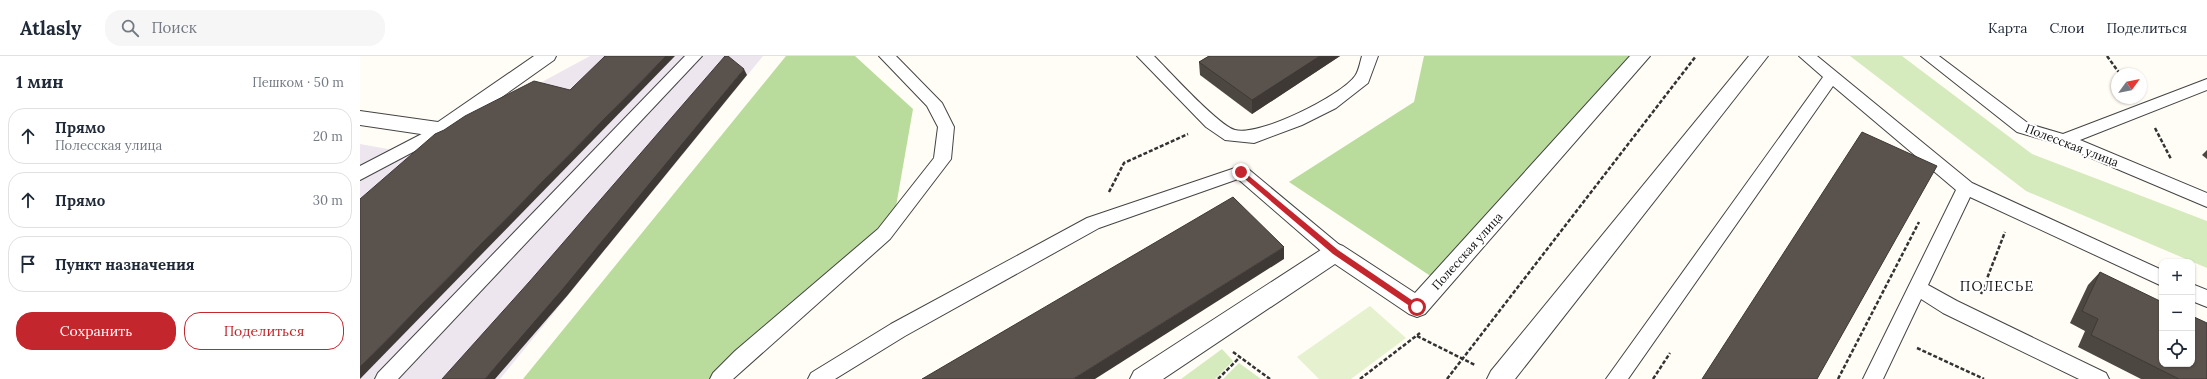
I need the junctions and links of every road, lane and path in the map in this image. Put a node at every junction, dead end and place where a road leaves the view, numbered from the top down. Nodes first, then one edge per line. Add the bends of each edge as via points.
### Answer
1 (546, 56) edge
2 (694, 56) edge
3 (887, 56) edge
4 (1145, 56) edge
5 (1370, 56) edge
6 (1641, 56) edge
7 (1696, 56) edge
8 (1759, 56) edge
9 (1806, 56) edge
10 (1929, 56) edge
11 (2107, 56) edge
12 (2116, 68) edge
13 (1832, 76) junction
14 (2207, 84) edge
15 (360, 118) edge
16 (1212, 123) junction
17 (441, 130) junction
18 (2064, 140) junction
19 (360, 174) edge
20 (1966, 188) junction
21 (2207, 200) edge
22 (1920, 220) dead end
23 (1093, 223) junction
24 (2006, 229) dead end
25 (1335, 252) junction
26 (2159, 277) edge
27 (1918, 288) junction
28 (2195, 293) edge
29 (2207, 299) edge
30 (1979, 300) dead end
31 (1867, 322) junction
32 (1411, 331) dead end
33 (1894, 337) junction
34 (1229, 349) dead end
35 (1240, 357) junction
36 (1462, 358) junction
37 (1478, 367) dead end
38 (385, 379) edge
39 (720, 379) edge
40 (818, 379) edge
41 (1143, 379) edge
42 (1218, 379) edge
43 (1270, 379) edge
44 (1447, 379) edge
45 (1500, 379) edge
46 (1616, 379) edge
47 (1838, 379) edge
48 (1873, 379) edge
49 (1984, 379) edge
50 (2100, 379) edge

1 - 17 street
2 - 38 lane
3 - 39 lane via 934,103 946,127 942,159 884,234 742,356
4 - 16 lane
5 - 16 lane via 1362,79 1330,104 1296,121 1254,137 1231,136
6 - 25 street, Полесская улица via 1417,307
7 - 36 path
8 - 45 street
9 - 13 lane
10 - 18 lane, Полесская улица via 2023,128
11 - 12 path
13 - 20 lane
13 - 46 lane
14 - 18 lane
15 - 17 street
16 - 23 path via 1124,163
17 - 19 lane
18 - 21 lane, Полесская улица
20 - 26 lane
20 - 27 lane
22 - 31 path
23 - 25 lane via 1241,172
23 - 40 lane via 898,330
24 - 30 path
25 - 41 street
27 - 33 lane
27 - 50 lane via 1950,307
28 - 29 lane
31 - 33 path
31 - 47 path
32 - 36 path
33 - 48 lane
33 - 49 path
34 - 35 path
35 - 42 path
35 - 43 path
36 - 37 path
36 - 44 path

